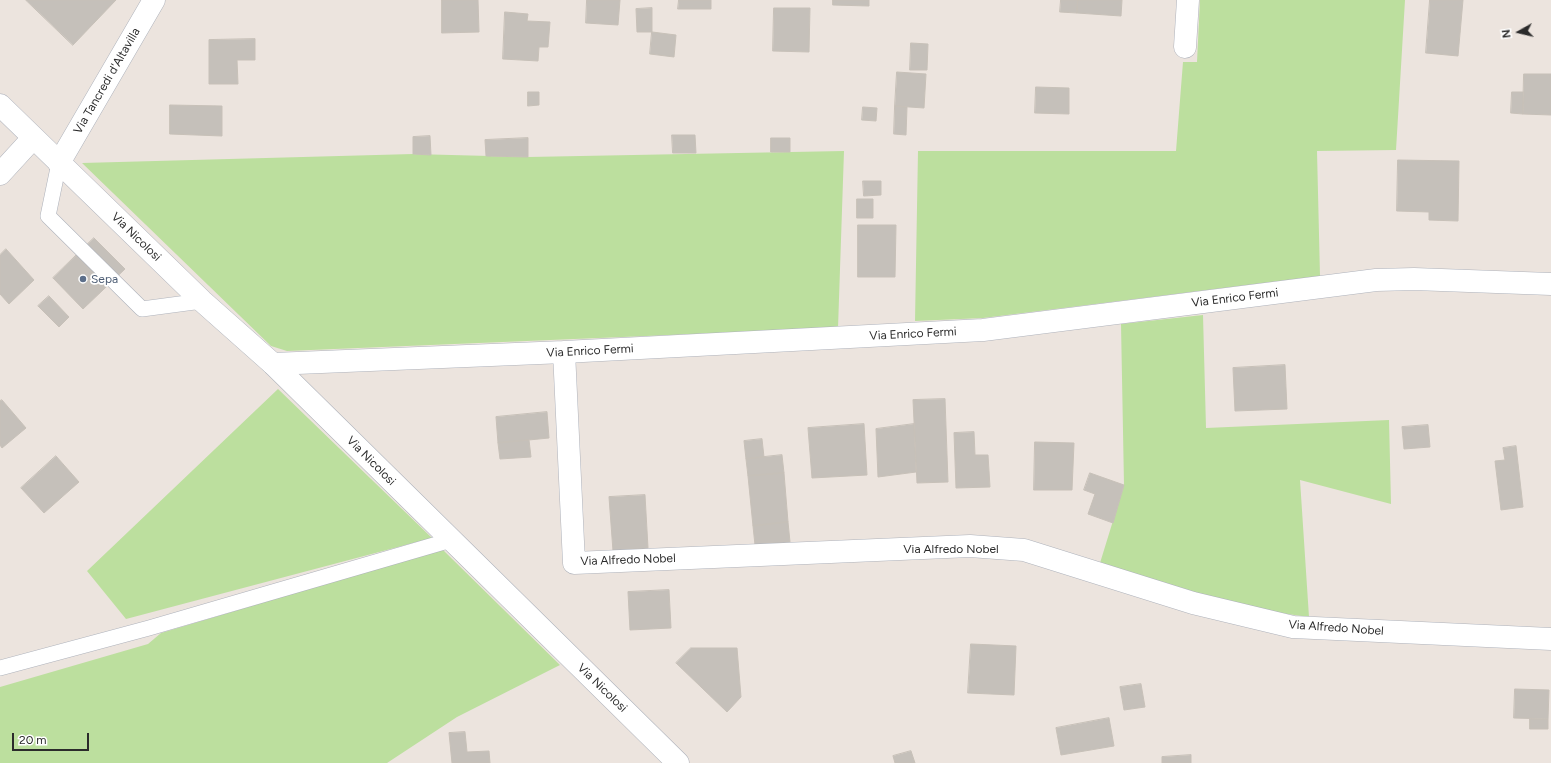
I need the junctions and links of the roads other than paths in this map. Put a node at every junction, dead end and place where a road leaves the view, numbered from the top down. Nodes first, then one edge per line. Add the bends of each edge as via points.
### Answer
1 (154, 0) edge
2 (1188, 0) edge
3 (1185, 47) dead end
4 (0, 105) edge
5 (33, 138) junction
6 (59, 163) junction
7 (0, 174) edge
8 (1551, 284) edge
9 (202, 301) junction
10 (564, 352) junction
11 (273, 364) junction
12 (451, 540) junction
13 (1551, 639) edge
14 (0, 668) edge
15 (678, 763) edge

1 - 6 street, Via Tancredi d'Altavilla
2 - 3 street
4 - 5 street, Via Nicolosi
5 - 6 street, Via Nicolosi
5 - 7 street
6 - 9 street, Via Nicolosi
6 - 9 lane via 48,216 142,309
8 - 10 street, Via Enrico Fermi via 1376,280 983,330
9 - 11 street, Via Nicolosi
10 - 11 street, Via Enrico Fermi
10 - 13 street, Via Alfredo Nobel via 574,563 970,546 1024,550 1193,603 1293,627
11 - 12 street, Via Nicolosi
12 - 14 lane via 149,628
12 - 15 street, Via Nicolosi

